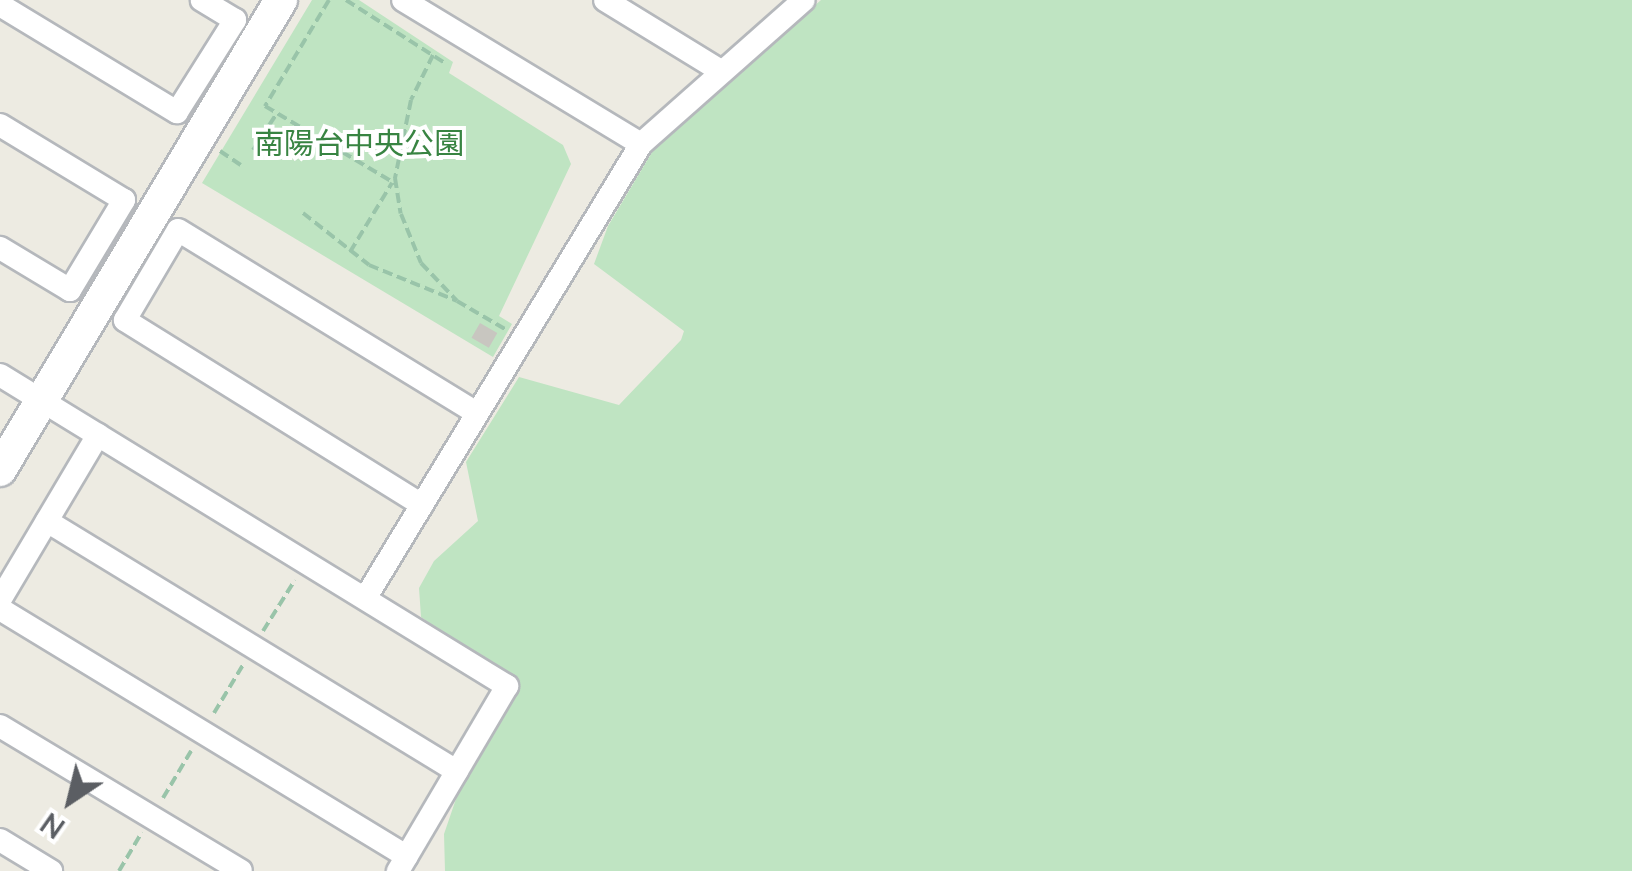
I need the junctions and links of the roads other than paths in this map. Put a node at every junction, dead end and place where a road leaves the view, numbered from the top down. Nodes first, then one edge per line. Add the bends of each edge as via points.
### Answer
1 (202, 0) edge
2 (281, 0) edge
3 (403, 0) edge
4 (605, 0) edge
5 (804, 0) edge
6 (0, 5) edge
7 (722, 71) junction
8 (0, 126) edge
9 (641, 144) junction
10 (0, 248) edge
11 (0, 374) edge
12 (44, 399) junction
13 (477, 413) junction
14 (98, 435) junction
15 (0, 470) edge
16 (422, 505) junction
17 (47, 521) junction
18 (366, 598) junction
19 (0, 600) edge
20 (0, 609) edge
21 (0, 726) edge
22 (457, 771) junction
23 (0, 840) edge
24 (402, 863) edge
25 (51, 871) edge
26 (241, 871) edge

1 - 6 street via 235,20 176,112
2 - 12 street
3 - 9 street
4 - 7 street
5 - 7 street
7 - 9 street
8 - 10 street via 124,200 70,290
9 - 13 street
11 - 12 street
12 - 14 street
12 - 15 street
13 - 16 street
13 - 16 street via 178,230 126,320
14 - 17 street
14 - 18 street
16 - 18 street
17 - 19 street
17 - 22 street
18 - 22 street via 507,686
20 - 24 street
21 - 26 street
22 - 24 street
23 - 25 street

